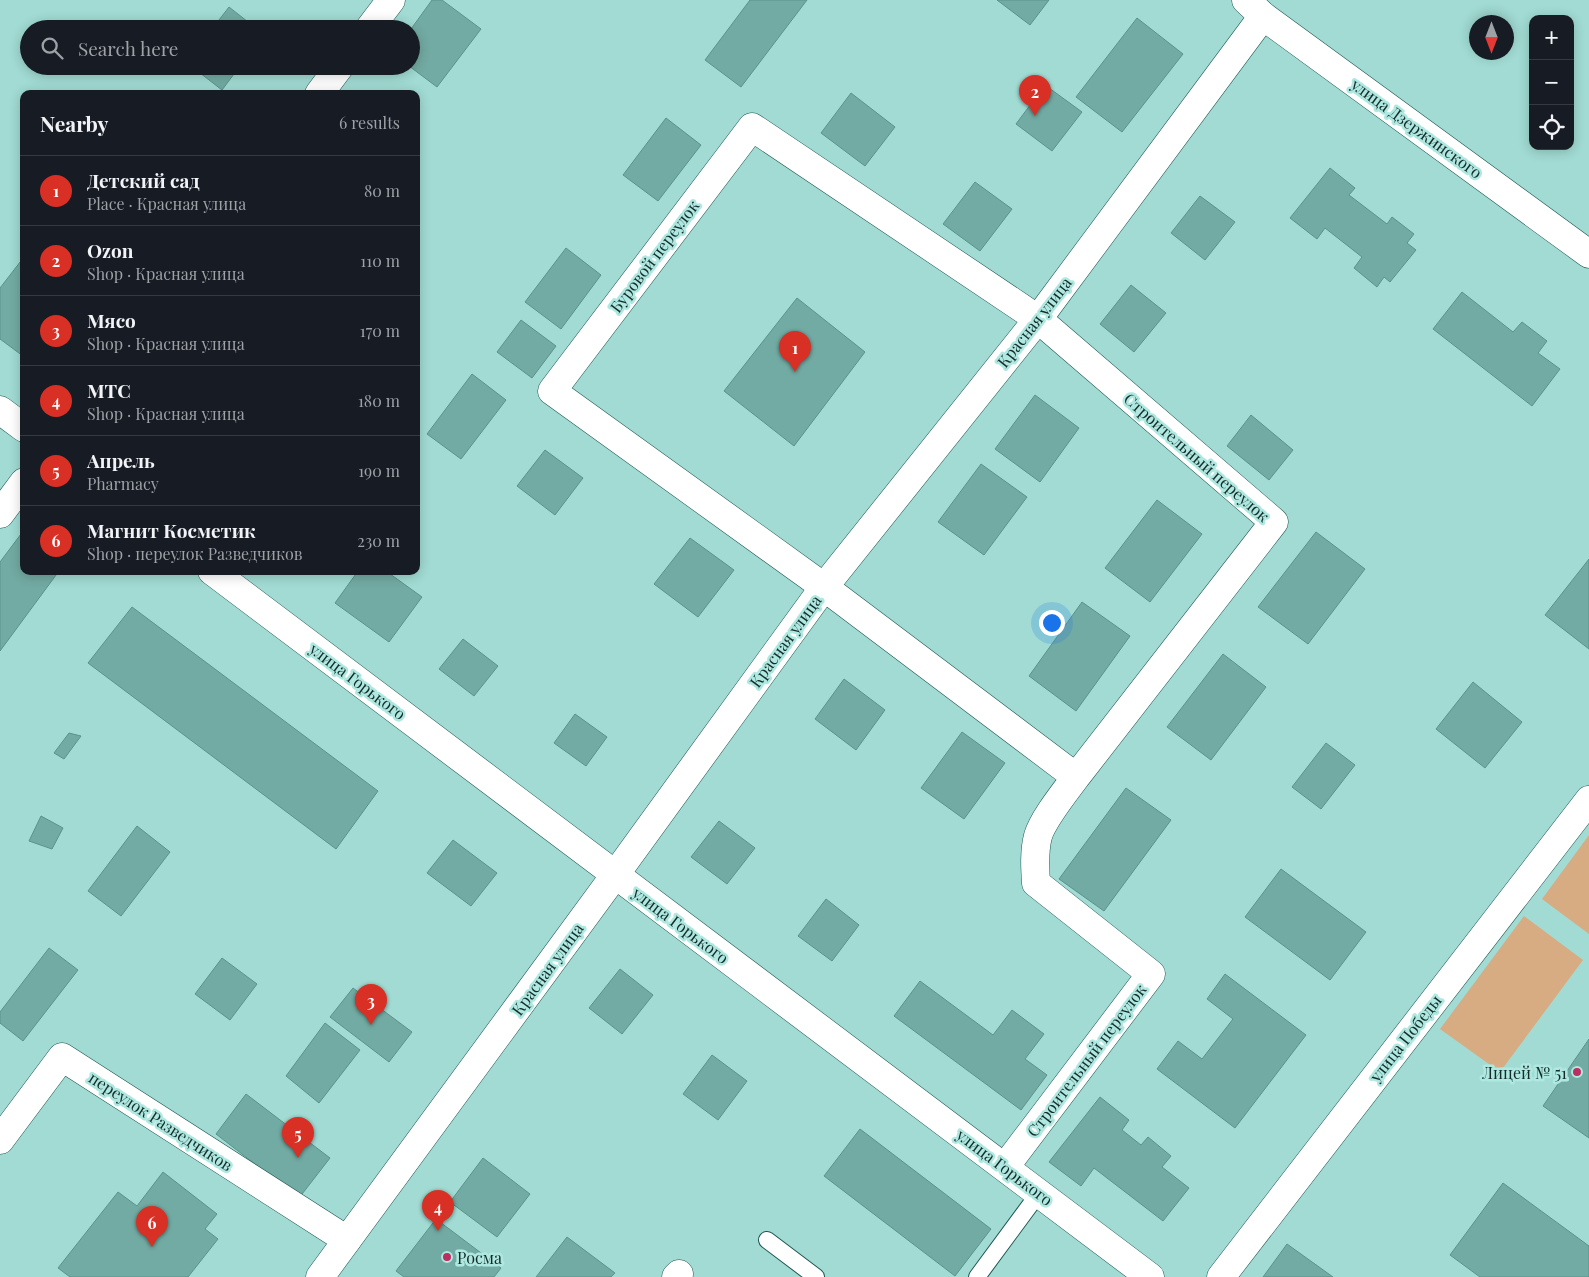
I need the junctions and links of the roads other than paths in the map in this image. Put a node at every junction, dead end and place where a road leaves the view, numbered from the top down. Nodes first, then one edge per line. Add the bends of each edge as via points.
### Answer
1 (391, 0) edge
2 (1255, 8) edge
3 (376, 20) edge
4 (333, 75) edge
5 (322, 90) edge
6 (1589, 254) edge
7 (1038, 319) junction
8 (0, 410) edge
9 (20, 425) edge
10 (20, 487) edge
11 (0, 514) edge
12 (217, 575) edge
13 (824, 587) junction
14 (1076, 777) junction
15 (1589, 800) edge
16 (615, 876) junction
17 (0, 1140) edge
18 (1005, 1167) junction
19 (1039, 1193) junction
20 (347, 1240) junction
21 (767, 1240) dead end
22 (320, 1277) edge
23 (816, 1277) edge
24 (977, 1277) edge
25 (1150, 1277) edge
26 (1221, 1277) edge

1 - 3 street
2 - 6 street, улица Дзержинского
2 - 7 street, Красная улица
4 - 5 street
7 - 13 street, Красная улица
7 - 13 street, Буровой переулок via 752,127 552,391
7 - 14 street, Строительный переулок via 1274,522
8 - 9 street
10 - 11 street
12 - 16 street, улица Горького
13 - 14 street
13 - 16 street, Красная улица
14 - 18 street, Строительный переулок via 1038,836 1036,883 1151,974
15 - 26 street, улица Победы
16 - 18 street, улица Горького
16 - 20 street, Красная улица
17 - 20 street, переулок Разведчиков via 62,1057
18 - 19 street, улица Горького
19 - 24 lane
19 - 25 street, улица Горького
20 - 22 street, Красная улица
21 - 23 lane

